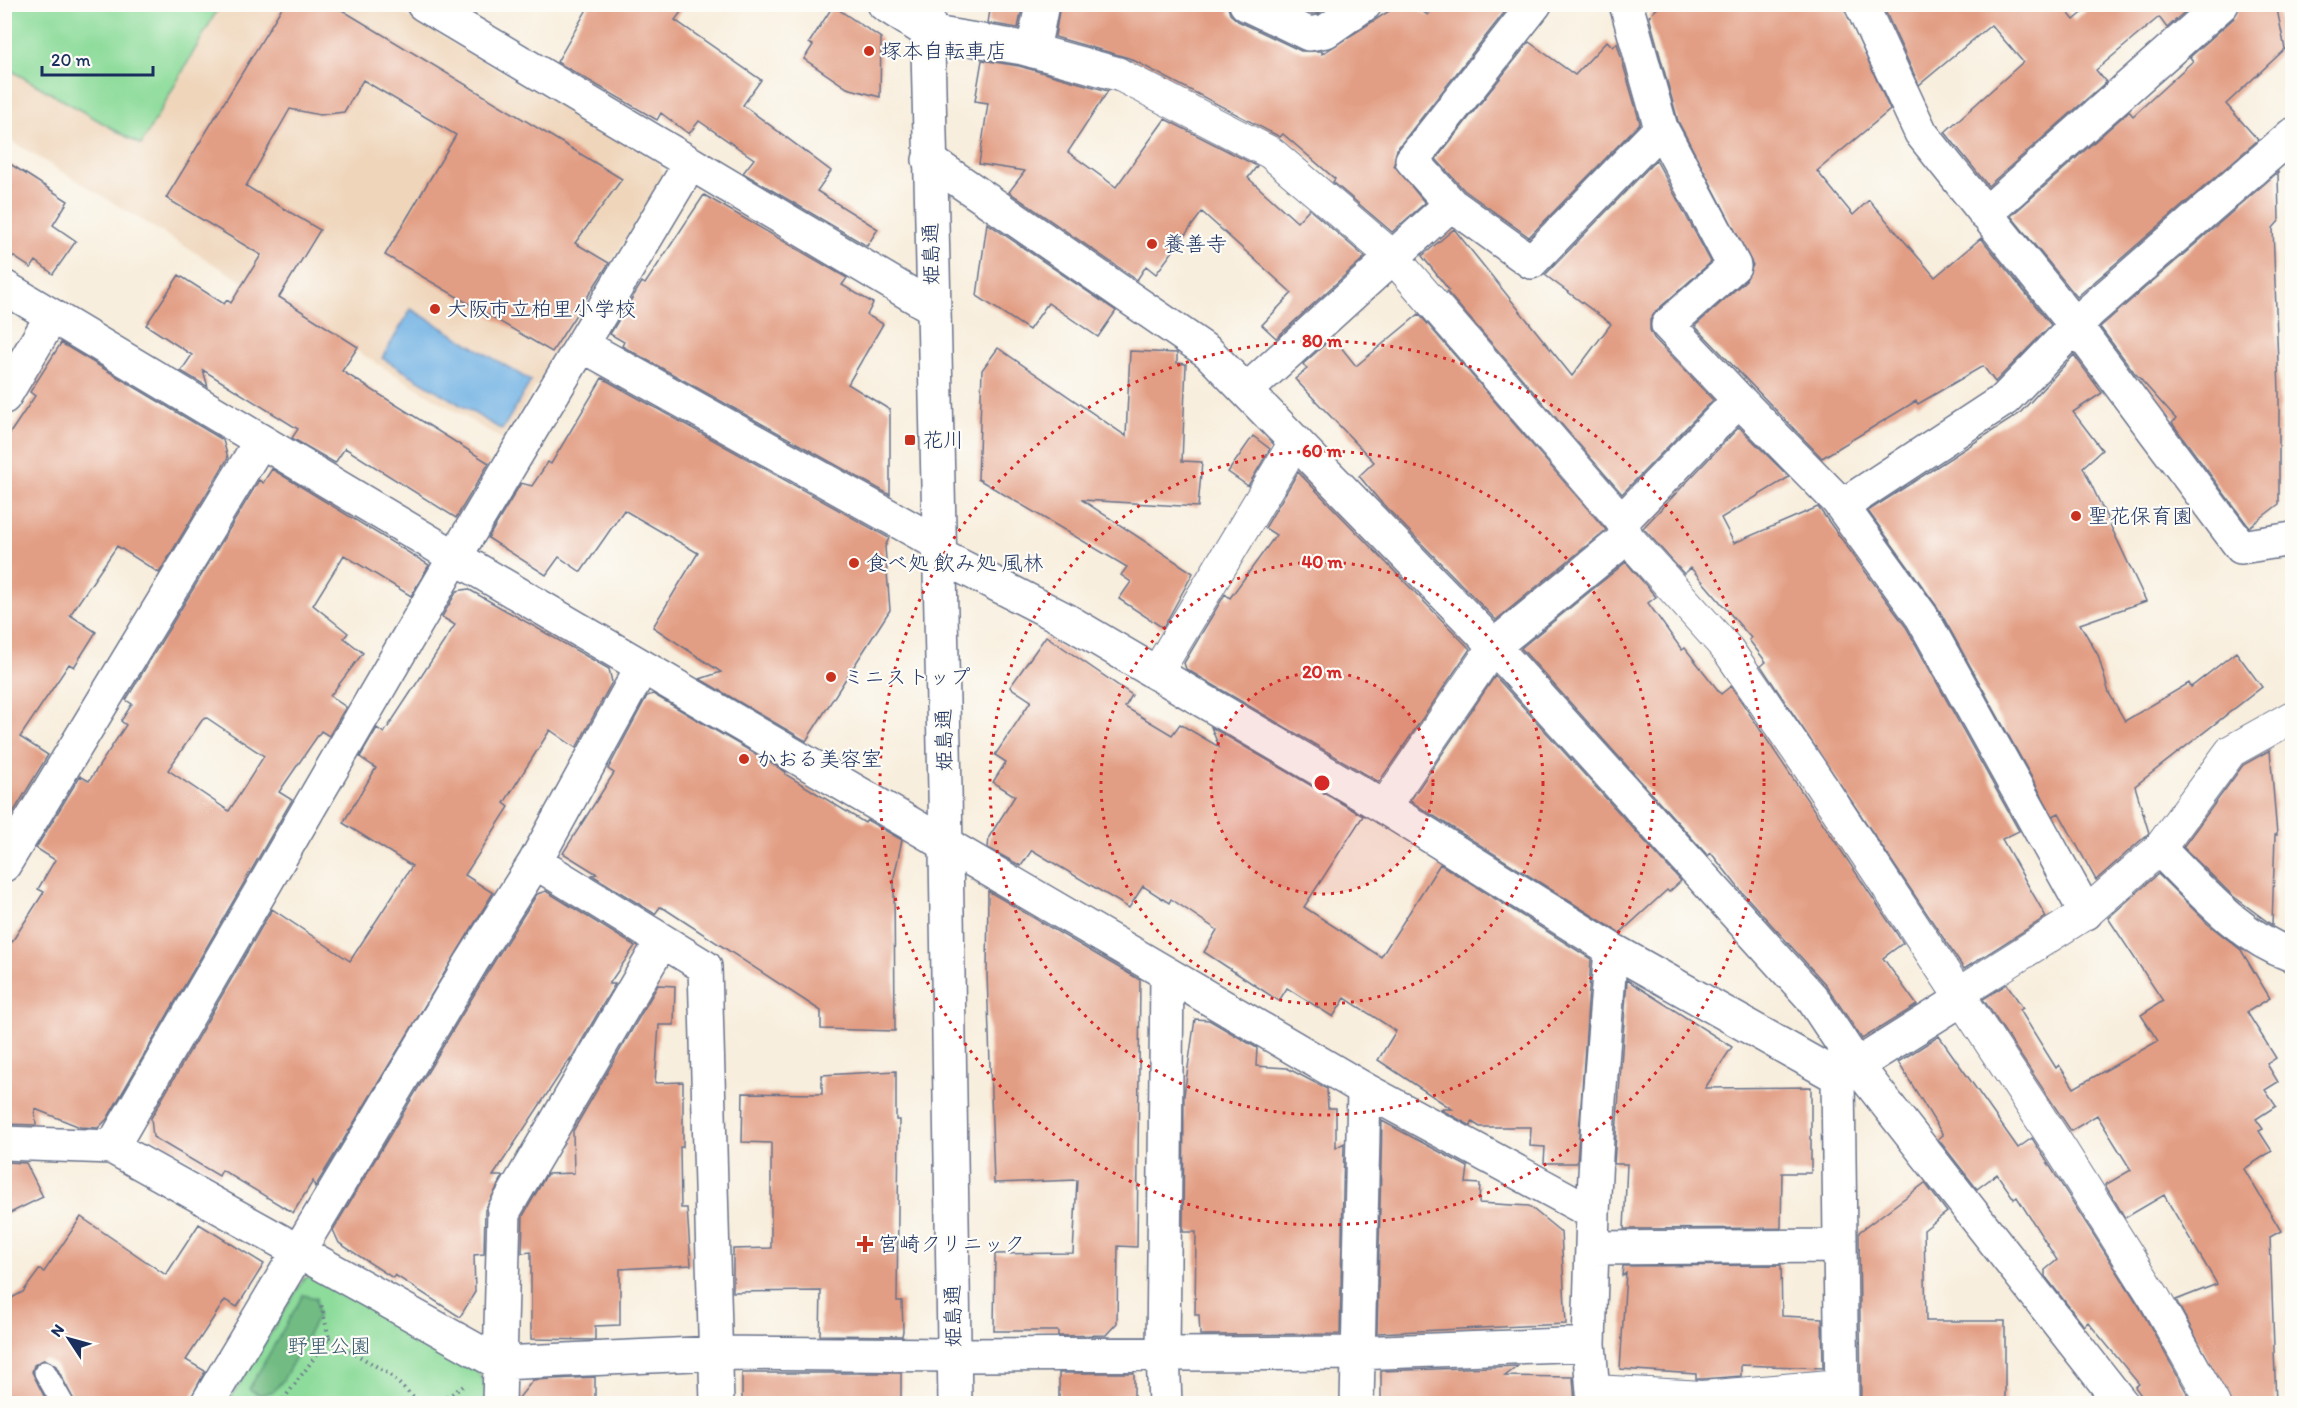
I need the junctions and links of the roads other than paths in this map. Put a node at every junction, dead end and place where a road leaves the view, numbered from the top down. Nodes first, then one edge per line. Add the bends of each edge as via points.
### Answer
1 (423, 4) edge
2 (884, 4) edge
3 (1042, 4) edge
4 (1246, 4) edge
5 (1365, 4) edge
6 (1535, 4) edge
7 (1626, 4) edge
8 (1861, 4) edge
9 (2222, 4) edge
10 (927, 18) edge
11 (1033, 51) junction
12 (1118, 74) joint
13 (1661, 128) junction
14 (2292, 135) edge
15 (929, 160) junction
16 (690, 164) junction
17 (1451, 204) junction
18 (1985, 214) junction
19 (1392, 256) junction
20 (4, 287) edge
21 (932, 307) junction
22 (52, 316) junction
23 (2076, 326) junction
24 (582, 345) junction
25 (1246, 391) junction
26 (4, 397) edge
27 (1739, 400) junction
28 (260, 442) junction
29 (1295, 442) junction
30 (1842, 506) junction
31 (1625, 529) junction
32 (2292, 539) edge
33 (939, 549) junction
34 (455, 557) junction
35 (1494, 646) junction
36 (642, 667) junction
37 (1156, 674) junction
38 (2292, 717) edge
39 (1384, 807) junction
40 (946, 842) junction
41 (2159, 849) junction
42 (535, 862) junction
43 (4, 866) edge
44 (2086, 913) junction
45 (662, 941) junction
46 (1611, 949) junction
47 (2292, 955) edge
48 (1167, 975) junction
49 (1960, 997) junction
50 (1848, 1071) junction
51 (1364, 1089) junction
52 (4, 1143) edge
53 (112, 1147) junction
54 (1593, 1213) junction
55 (1840, 1246) junction
56 (1592, 1248) junction
57 (304, 1254) junction
58 (1589, 1344) junction
59 (716, 1353) junction
60 (1163, 1353) junction
61 (1356, 1353) junction
62 (954, 1355) junction
63 (499, 1363) junction
64 (45, 1372) dead end
65 (1842, 1394) edge
66 (1594, 1397) edge
67 (63, 1404) edge
68 (207, 1404) edge
69 (500, 1404) edge
70 (717, 1404) edge
71 (955, 1404) edge
72 (1165, 1404) edge
73 (1357, 1404) edge
74 (2122, 1404) edge
75 (2214, 1404) edge

1 - 16 street
2 - 10 street
3 - 11 street
4 - 5 street via 1310,34 1326,31
6 - 17 street via 1412,159
7 - 13 street
8 - 18 street via 1921,133
9 - 18 street
10 - 11 street
10 - 15 street, 姫島通
11 - 12 street
12 - 19 street via 1271,153
13 - 17 street via 1531,262
13 - 27 street via 1734,266 1668,325
14 - 23 street
15 - 21 street, 姫島通
15 - 25 street via 1208,352
16 - 21 street
16 - 24 street
17 - 19 street
18 - 23 street
19 - 25 street
19 - 31 street
20 - 22 street
21 - 33 street, 姫島通
22 - 26 street
22 - 28 street
23 - 30 street via 2005,399
23 - 32 street via 2241,547
24 - 33 street
24 - 34 street
25 - 29 street
27 - 30 street
27 - 31 street
28 - 34 street
28 - 43 street
29 - 35 street
29 - 37 street
30 - 44 street via 1922,617
31 - 35 street
31 - 49 street via 1728,650
33 - 37 street
33 - 40 street, 姫島通
34 - 36 street
34 - 53 street
35 - 39 street
35 - 50 street via 1812,998
36 - 40 street
36 - 42 street
37 - 39 street
38 - 41 street via 2232,750
39 - 46 street
40 - 48 street
40 - 62 street, 姫島通
41 - 44 street
41 - 47 street via 2233,921 2271,947
42 - 45 street
42 - 57 street via 471,963
44 - 49 street
45 - 59 street via 705,967
45 - 63 street via 504,1211
46 - 50 street
46 - 54 street
48 - 51 street
48 - 60 street
49 - 50 street
49 - 75 street via 2154,1297
50 - 55 street
50 - 74 street
51 - 54 street
51 - 61 street
52 - 53 street
53 - 57 street
54 - 56 street
55 - 56 street
55 - 65 street
56 - 58 street
57 - 63 street
57 - 68 street
58 - 61 street
58 - 66 street
59 - 62 street
59 - 63 street
59 - 70 street
60 - 61 street
60 - 62 street
60 - 72 street
61 - 73 street
62 - 71 street, 姫島通
63 - 69 street
64 - 67 lane
65 - 66 street

